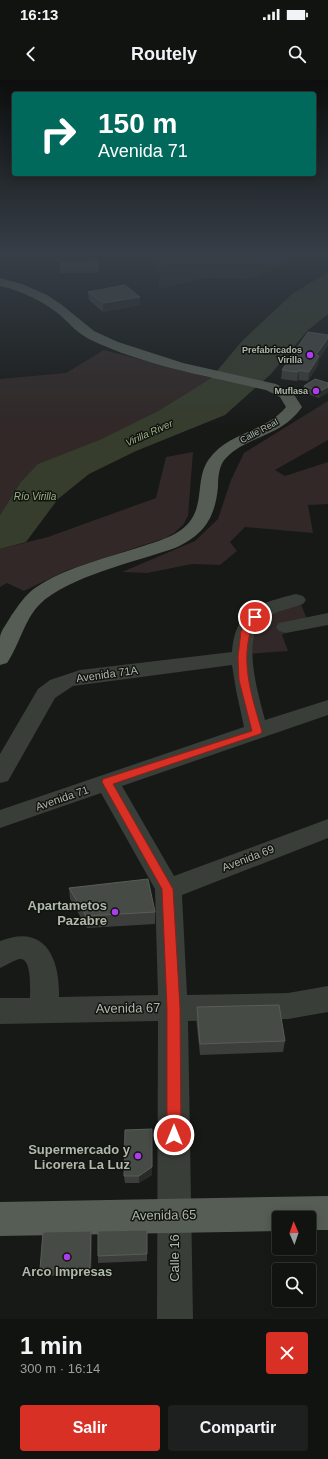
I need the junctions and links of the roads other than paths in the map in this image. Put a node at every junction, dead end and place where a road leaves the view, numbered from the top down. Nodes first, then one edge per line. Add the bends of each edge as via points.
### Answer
1 (63, 313) edge
2 (296, 600) dead end
3 (328, 619) edge
4 (286, 627) dead end
5 (242, 657) junction
6 (0, 658) edge
7 (328, 707) edge
8 (257, 732) junction
9 (0, 775) edge
10 (107, 782) junction
11 (0, 819) edge
12 (328, 828) edge
13 (168, 889) junction
14 (0, 956) edge
15 (328, 999) edge
16 (174, 1008) junction
17 (44, 1010) junction
18 (0, 1011) edge
19 (328, 1213) edge
20 (174, 1215) junction
21 (0, 1218) edge
22 (174, 1319) edge

1 - 6 main road, Calle Real via 91,336 139,354 271,387 283,392 294,407 279,422 233,445 221,454 213,466 205,515 193,528 178,539 92,569 56,584 34,598 15,626
2 - 5 street via 255,617 246,631
3 - 4 street
5 - 8 street via 243,680
5 - 9 street, Avenida 71A via 66,680 46,694
7 - 8 street, Avenida 71
8 - 10 street, Avenida 71
10 - 11 street, Avenida 71
10 - 13 street, Calle 16
12 - 13 street, Avenida 69
13 - 16 street, Calle 16
14 - 17 street via 7,949 28,947 34,950 39,957 45,978
15 - 16 street, Avenida 67 via 288,1006
16 - 17 street, Avenida 67
16 - 20 street, Calle 16
17 - 18 street, Avenida 67
19 - 20 main road, Avenida 65
20 - 21 main road, Avenida 65
20 - 22 street, Calle 16

